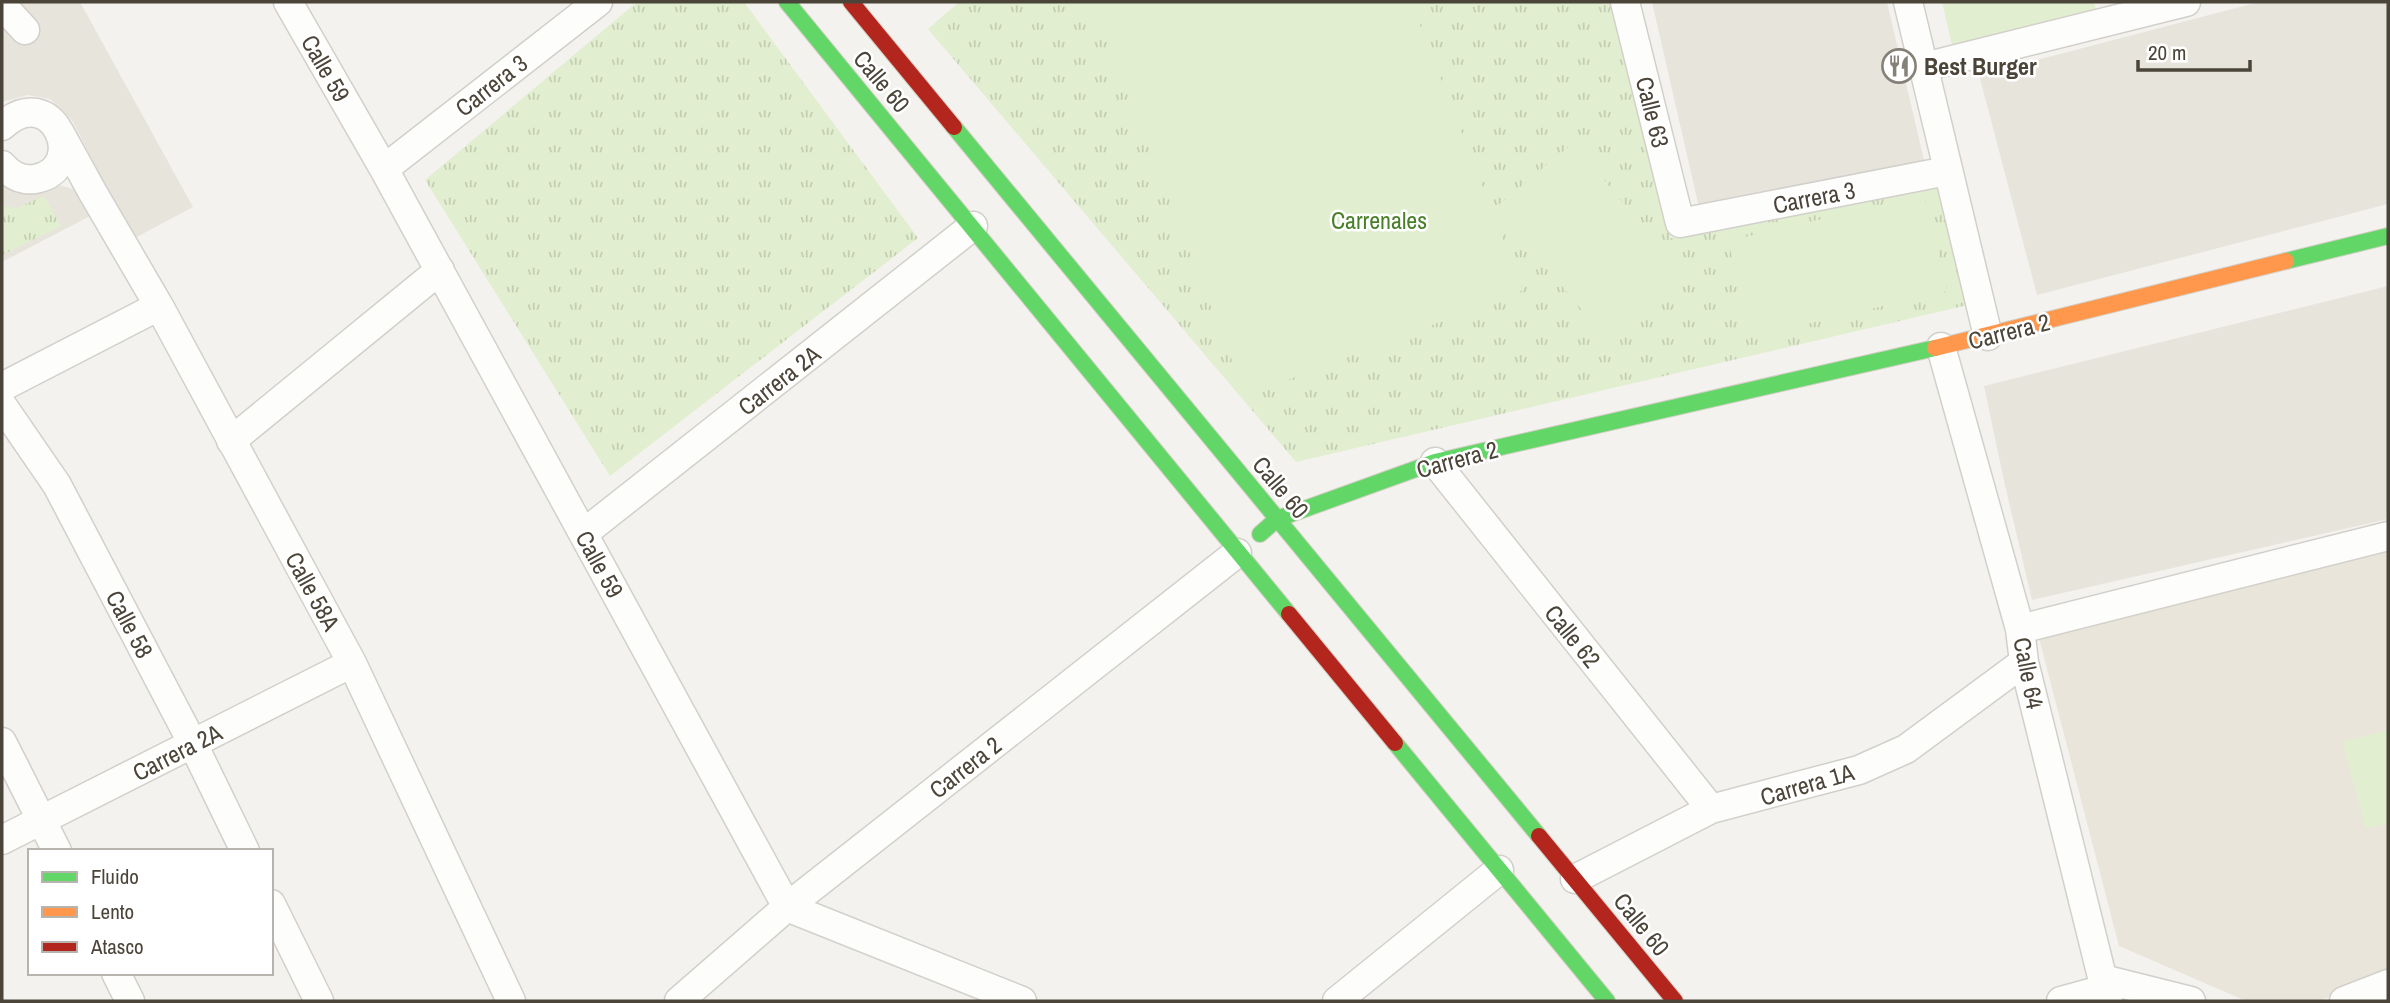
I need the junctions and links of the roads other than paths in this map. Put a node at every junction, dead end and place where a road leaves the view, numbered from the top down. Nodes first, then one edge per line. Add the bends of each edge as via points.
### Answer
1 (289, 2) edge
2 (598, 2) edge
3 (787, 2) edge
4 (851, 2) edge
5 (1625, 2) edge
6 (1908, 2) edge
7 (2186, 2) edge
8 (2, 5) edge
9 (25, 30) dead end
10 (1924, 67) junction
11 (2, 126) edge
12 (60, 133) junction
13 (2, 165) edge
14 (384, 169) junction
15 (1947, 171) junction
16 (49, 174) junction
17 (93, 193) junction
18 (1681, 223) joint
19 (973, 226) junction
20 (2388, 236) edge
21 (440, 271) junction
22 (159, 306) junction
23 (1988, 336) junction
24 (1941, 347) junction
25 (2, 387) edge
26 (2, 405) edge
27 (231, 441) junction
28 (1435, 462) junction
29 (1277, 519) junction
30 (584, 533) junction
31 (2388, 536) edge
32 (1237, 553) junction
33 (2020, 629) junction
34 (2024, 662) junction
35 (352, 663) junction
36 (2, 743) edge
37 (193, 744) junction
38 (1711, 809) junction
39 (41, 820) junction
40 (2, 840) edge
41 (56, 849) edge
42 (244, 849) edge
43 (1499, 870) junction
44 (1575, 879) junction
45 (787, 907) junction
46 (273, 908) edge
47 (117, 975) edge
48 (2388, 984) edge
49 (2105, 990) edge
50 (130, 1001) edge
51 (319, 1001) edge
52 (511, 1001) edge
53 (679, 1001) edge
54 (1022, 1001) edge
55 (1337, 1001) edge
56 (1607, 1001) edge
57 (1675, 1001) edge
58 (2062, 1001) edge
59 (2190, 1001) edge
60 (2344, 1001) edge

1 - 14 street, Calle 59
2 - 14 street, Carrera 3
3 - 19 main road, Calle 60
4 - 29 main road, Calle 60
5 - 18 street, Calle 63
6 - 10 street
7 - 10 street
8 - 9 street
10 - 15 street
11 - 12 street via 20,113 32,112 54,123
12 - 16 street via 62,155
12 - 17 street, Calle 58A
13 - 16 street via 22,179
14 - 21 street, Calle 59
15 - 18 street, Carrera 3
15 - 23 street
16 - 17 street
17 - 22 street, Calle 58A
19 - 30 street, Carrera 2A
19 - 32 main road, Calle 60
20 - 23 main road, Carrera 2
21 - 27 street
21 - 30 street, Calle 59
22 - 25 street
22 - 27 street, Calle 58A
23 - 24 main road, Carrera 2
24 - 28 main road, Carrera 2
24 - 33 street, Calle 64
26 - 37 street, Calle 58 via 57,485
27 - 35 street, Calle 58A
28 - 29 main road, Carrera 2
28 - 38 street, Calle 62
29 - 32 main road, Carrera 2
29 - 44 main road, Calle 60
30 - 45 street, Calle 59
31 - 33 street
32 - 43 main road, Calle 60
32 - 45 street, Carrera 2
33 - 34 street, Calle 64
34 - 38 street, Carrera 1A via 1906,749 1859,770
34 - 49 street, Calle 64
35 - 37 street, Carrera 2A
35 - 52 street, Calle 58A
36 - 39 street
37 - 39 street, Carrera 2A
37 - 42 street, Calle 58
38 - 44 street, Carrera 1A
39 - 40 street, Carrera 2A
39 - 41 street
43 - 55 street
43 - 56 main road, Calle 60
44 - 57 main road, Calle 60
45 - 53 street, Carrera 2
45 - 54 street
46 - 51 street
47 - 50 street
48 - 60 street
49 - 58 street
49 - 59 street

